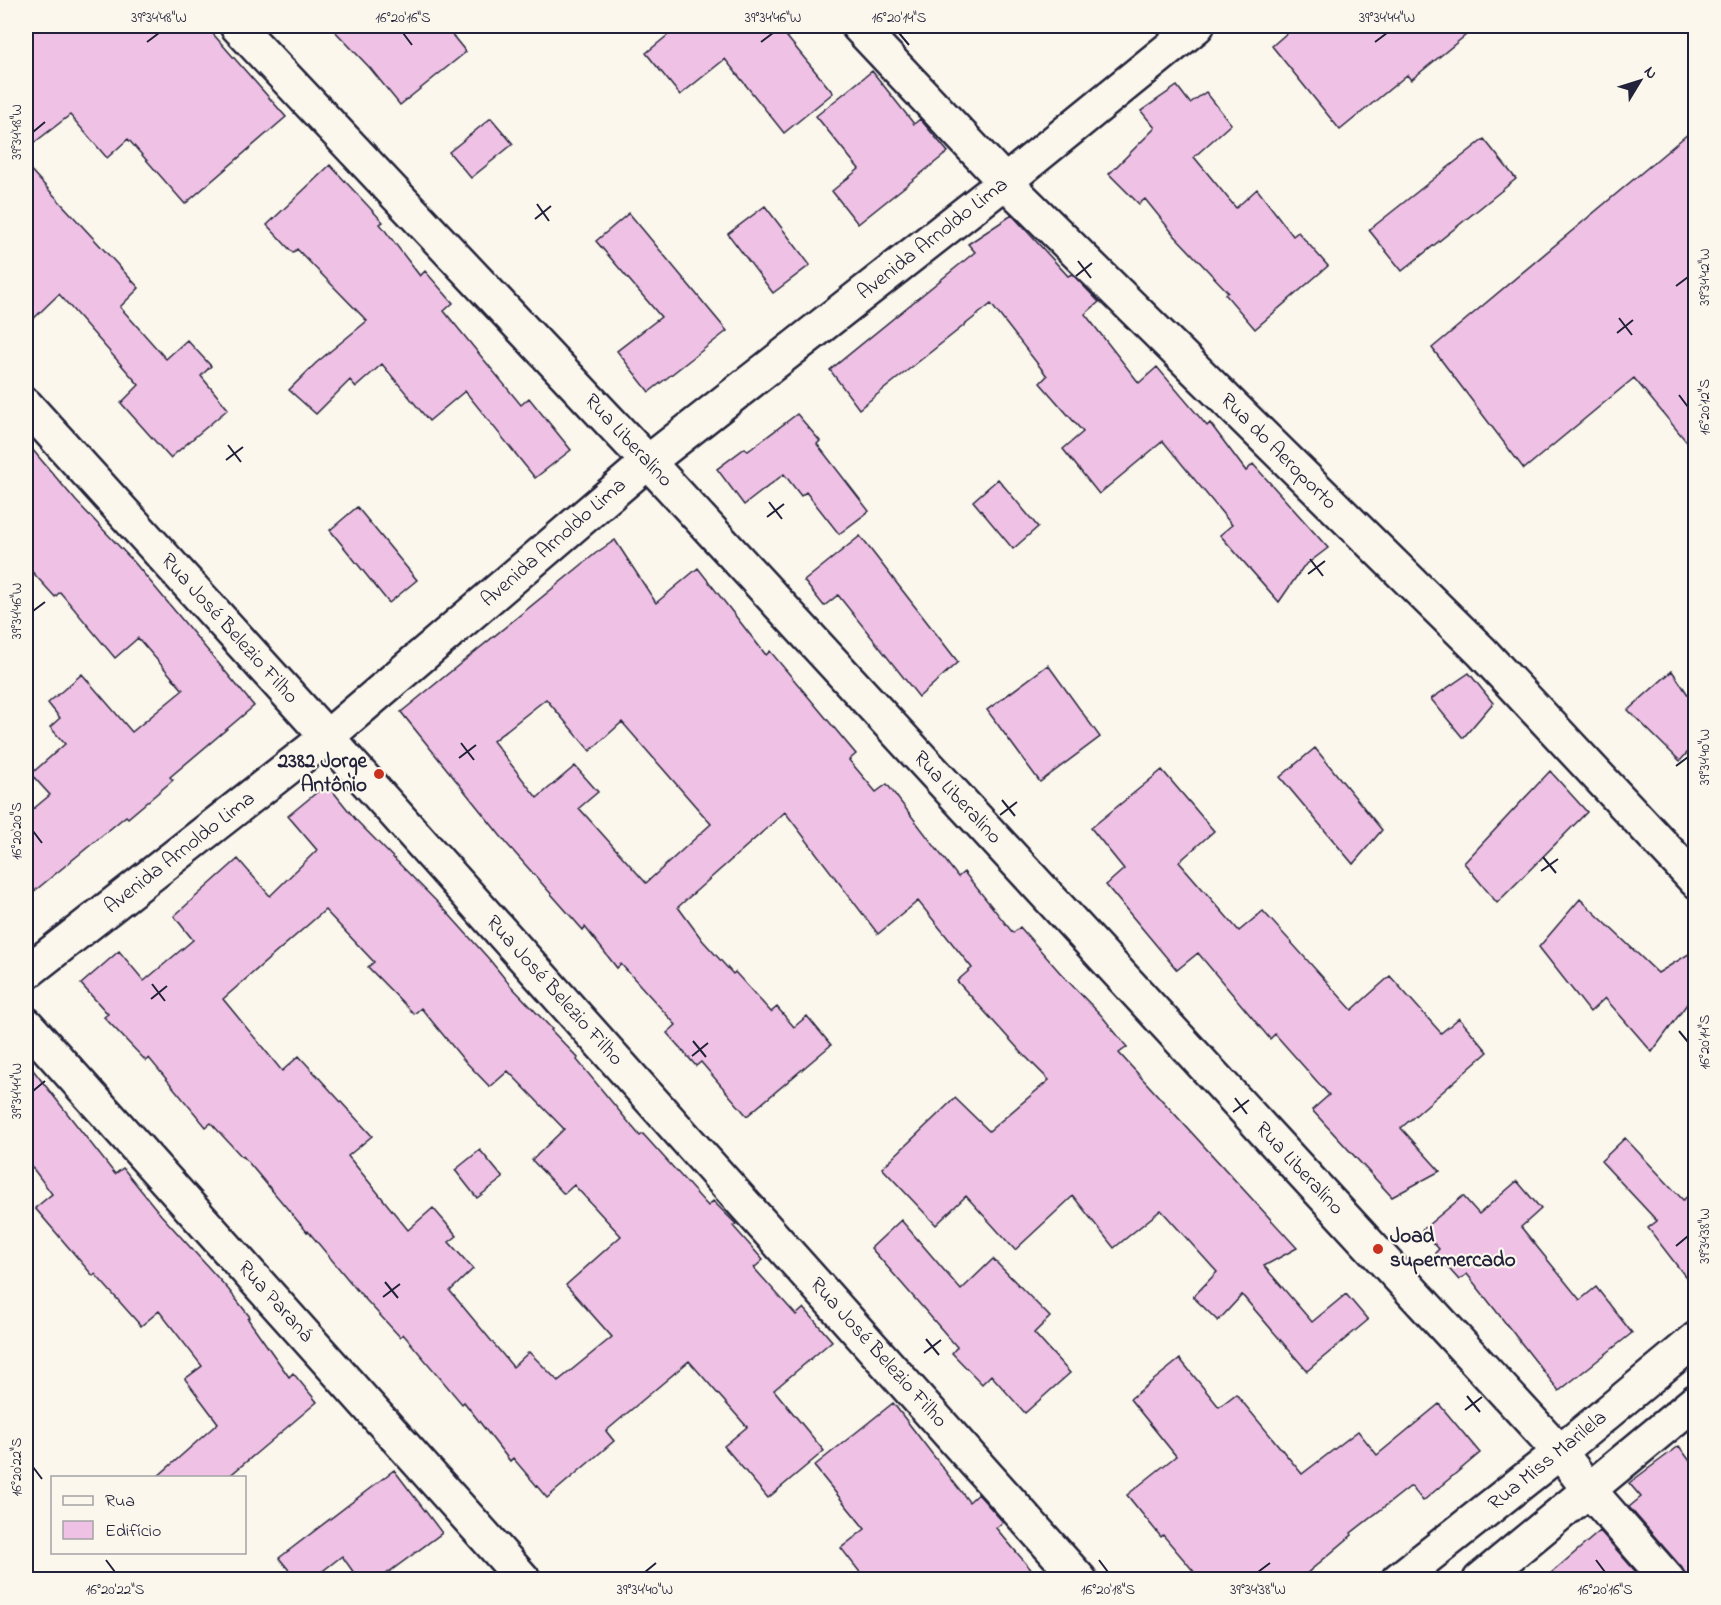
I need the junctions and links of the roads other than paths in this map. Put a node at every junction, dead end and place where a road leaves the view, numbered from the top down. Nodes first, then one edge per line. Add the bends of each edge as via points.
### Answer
1 (237, 26) edge
2 (858, 26) edge
3 (1197, 26) edge
4 (1005, 182) junction
5 (26, 405) edge
6 (648, 462) junction
7 (327, 737) junction
8 (1695, 881) edge
9 (26, 973) edge
10 (26, 1024) edge
11 (1695, 1339) edge
12 (1695, 1401) edge
13 (1560, 1452) junction
14 (1589, 1490) junction
15 (524, 1580) edge
16 (1080, 1580) edge
17 (1398, 1580) edge
18 (1480, 1580) edge
19 (1668, 1580) edge

1 - 6 street, Rua Liberalino
2 - 4 street, Rua do Aeroporto
3 - 4 street, Avenida Arnoldo Lima
4 - 6 street, Avenida Arnoldo Lima
4 - 8 street, Rua do Aeroporto via 1482,652
5 - 7 street, Rua José Belezio Filho
6 - 7 street, Avenida Arnoldo Lima
6 - 13 street, Rua Liberalino
7 - 9 street, Avenida Arnoldo Lima
7 - 16 street, Rua José Belezio Filho
10 - 15 street, Rua Paraná
11 - 13 street, Rua Miss Marilela
12 - 14 street
13 - 14 street, Rua Liberalino
13 - 17 street, Rua Miss Marilela
14 - 18 street
14 - 19 street, Rua Liberalino

